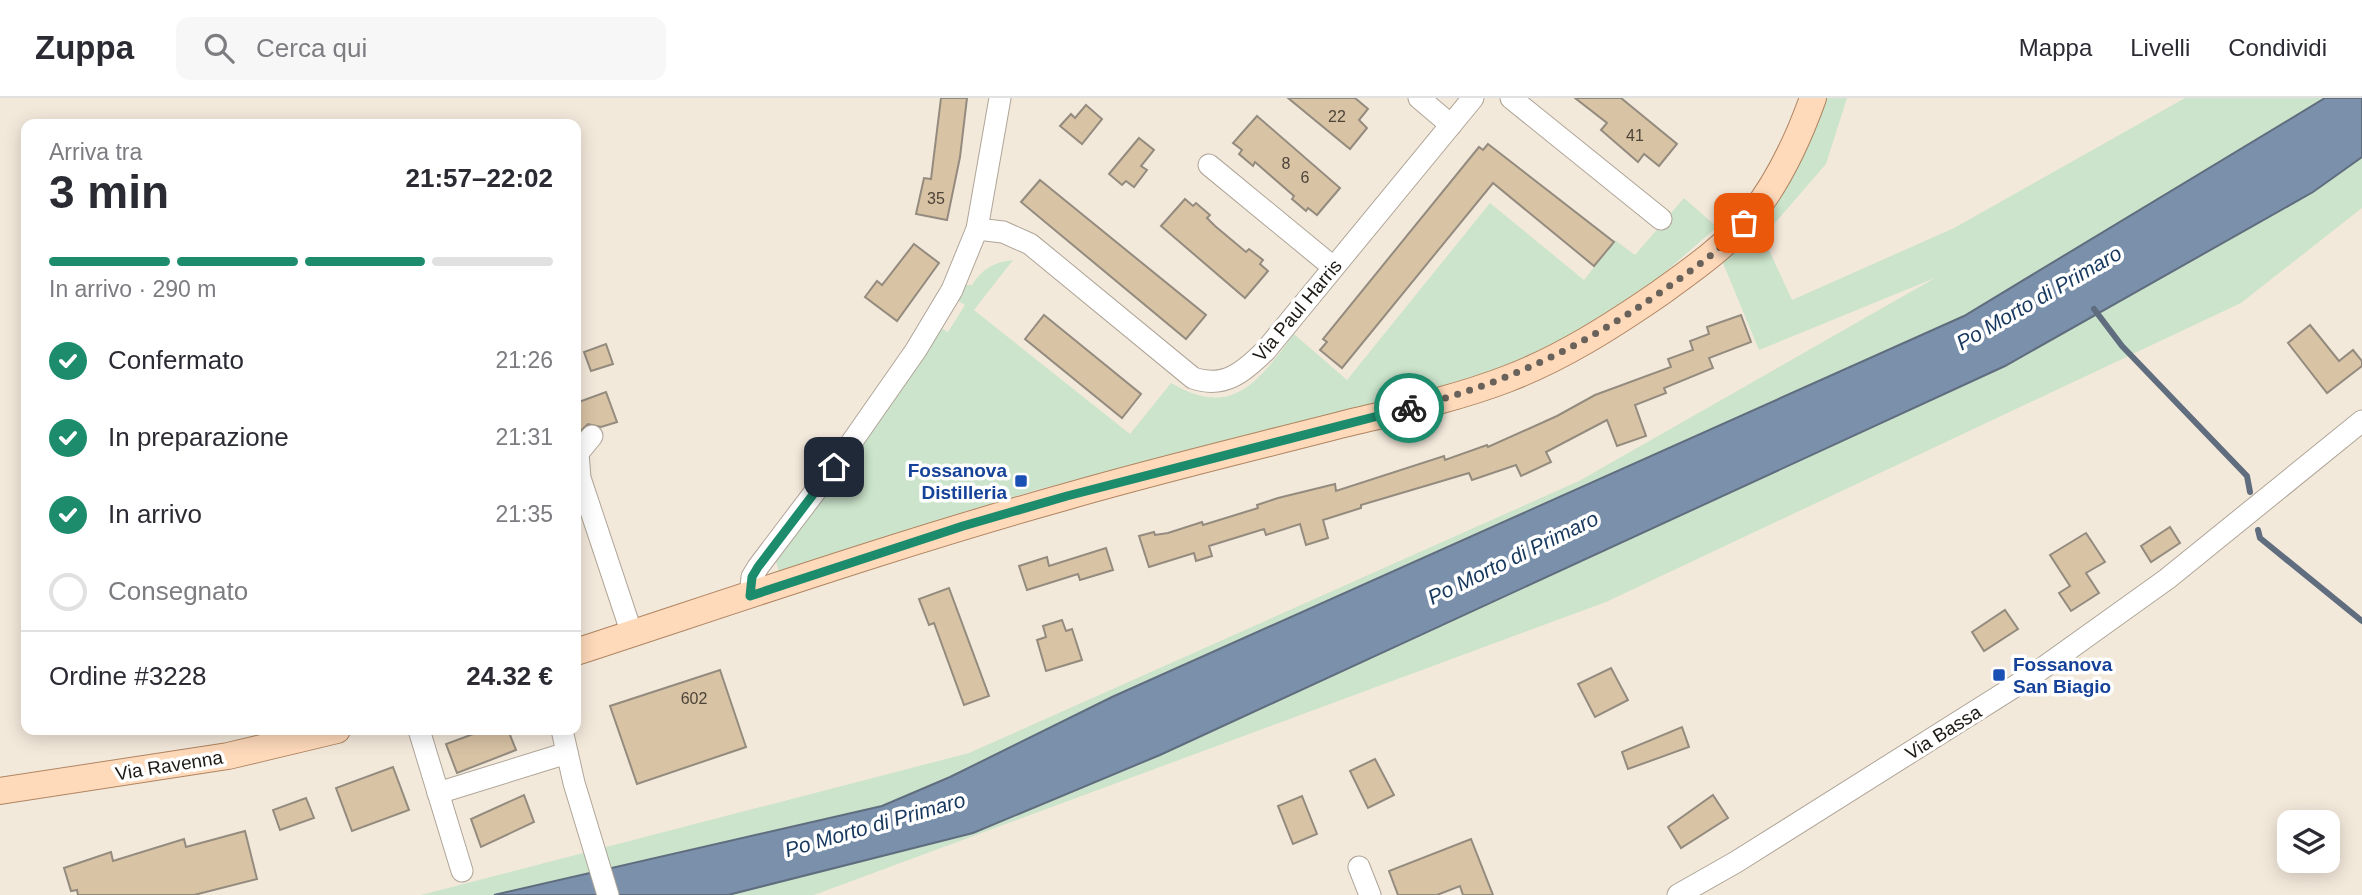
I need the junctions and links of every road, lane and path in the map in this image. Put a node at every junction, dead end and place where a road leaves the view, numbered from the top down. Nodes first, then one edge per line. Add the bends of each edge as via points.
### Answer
1 (1000, 98) edge
2 (1419, 98) edge
3 (1473, 98) edge
4 (1511, 98) edge
5 (1813, 98) edge
6 (1451, 124) junction
7 (1209, 165) dead end
8 (1661, 219) dead end
9 (977, 229) junction
10 (1333, 267) junction
11 (2362, 421) edge
12 (592, 436) dead end
13 (581, 449) edge
14 (581, 488) edge
15 (750, 596) junction
16 (632, 634) junction
17 (581, 650) edge
18 (316, 735) edge
19 (421, 735) edge
20 (563, 735) edge
21 (566, 753) junction
22 (0, 791) edge
23 (438, 793) junction
24 (1359, 867) dead end
25 (462, 871) dead end
26 (608, 895) edge
27 (1370, 895) edge
28 (1678, 895) edge

1 - 9 street
2 - 6 street
3 - 6 street, Via Paul Harris
4 - 8 street
5 - 15 main road via 1772,187 1735,234 1647,302 1546,362 1505,380 1418,406 963,526
6 - 10 street, Via Paul Harris
7 - 10 street
9 - 10 street, Via Paul Harris via 1003,232 1030,244 1172,362 1205,382 1232,379 1246,370
9 - 15 street via 936,319 842,456 758,567
11 - 28 street, Via Bassa via 2177,571 2033,675
12 - 13 street
14 - 16 street
15 - 16 main road
16 - 17 main road
18 - 22 main road, Via Ravenna via 228,756
19 - 23 street
20 - 21 street
21 - 23 street
21 - 26 street
23 - 25 street
24 - 27 street

